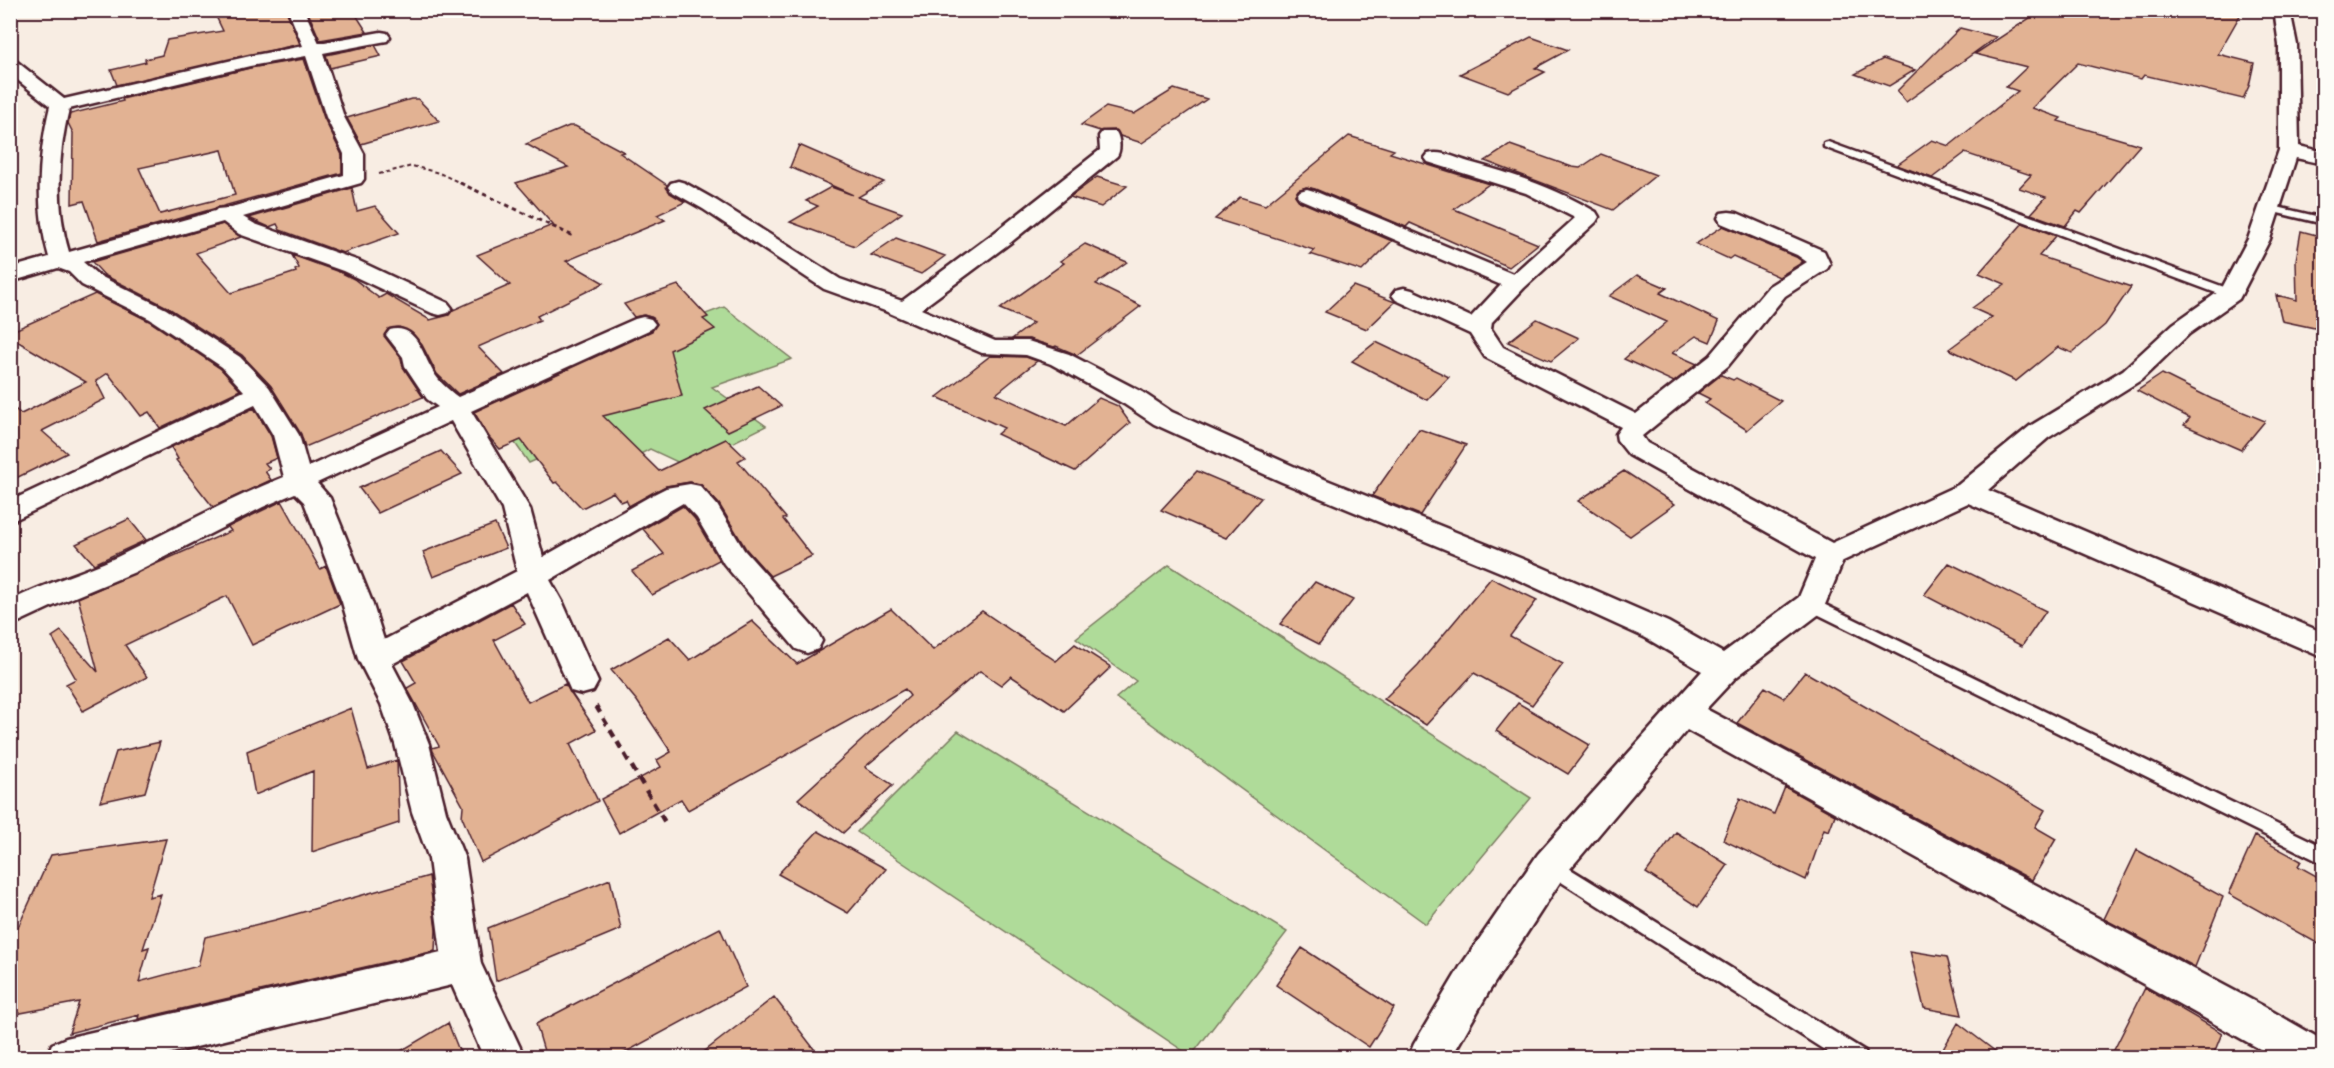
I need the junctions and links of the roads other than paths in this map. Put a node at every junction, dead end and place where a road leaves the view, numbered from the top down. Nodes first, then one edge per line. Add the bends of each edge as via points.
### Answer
1 (296, 10) edge
2 (2282, 10) edge
3 (381, 37) dead end
4 (313, 49) junction
5 (10, 65) edge
6 (60, 105) junction
7 (1109, 136) dead end
8 (1828, 145) dead end
9 (2289, 150) junction
10 (1435, 158) dead end
11 (2324, 158) edge
12 (678, 187) dead end
13 (1307, 195) dead end
14 (2269, 208) junction
15 (224, 213) junction
16 (1729, 218) dead end
17 (2324, 221) edge
18 (61, 262) junction
19 (10, 275) edge
20 (1516, 283) junction
21 (2231, 294) junction
22 (1404, 295) dead end
23 (440, 308) dead end
24 (904, 311) junction
25 (643, 324) dead end
26 (1479, 328) junction
27 (398, 335) dead end
28 (260, 393) junction
29 (456, 408) junction
30 (1638, 425) junction
31 (298, 480) junction
32 (1968, 492) junction
33 (10, 513) edge
34 (1831, 555) junction
35 (533, 576) junction
36 (1811, 604) junction
37 (10, 615) edge
38 (807, 641) dead end
39 (2324, 646) edge
40 (374, 659) junction
41 (1724, 669) junction
42 (582, 682) road end
43 (1683, 712) junction
44 (2324, 856) edge
45 (1551, 865) junction
46 (462, 964) junction
47 (66, 1058) edge
48 (505, 1058) edge
49 (1428, 1058) edge
50 (1857, 1058) edge
51 (2315, 1058) edge

1 - 4 street
2 - 9 street via 2288,45
3 - 4 street
4 - 6 street
4 - 15 street via 335,117 354,154 354,179
5 - 6 street via 28,89
6 - 18 street via 50,160 53,230
7 - 24 street via 1110,152
8 - 21 lane
9 - 11 street
9 - 14 street
10 - 20 street via 1556,198 1588,217
12 - 24 street via 832,284
13 - 20 street
14 - 17 lane
14 - 21 street
15 - 18 street
15 - 23 street via 247,229 351,266
16 - 30 street via 1805,250 1816,256 1819,264 1778,291 1719,361
18 - 19 street
18 - 28 street via 77,267 90,280 158,314 231,362
20 - 26 street via 1481,320
21 - 32 street via 2181,329 2132,375 2039,432
22 - 26 street
24 - 41 street via 991,348 1028,348 1060,359 1163,418 1657,630
25 - 29 street
26 - 30 street via 1494,352
27 - 29 street via 436,393
28 - 31 street via 286,435
28 - 33 street
29 - 31 street
29 - 35 street via 516,509
30 - 34 street via 1629,434 1638,449
31 - 37 street via 125,565
31 - 40 street via 316,498 357,602
32 - 34 street
32 - 39 street
34 - 36 street
35 - 38 street via 670,498 690,493 707,512 734,558
35 - 40 street
35 - 42 street
36 - 41 street
36 - 44 lane
40 - 46 street via 412,744 429,812 447,859
41 - 43 street
43 - 45 street
43 - 51 street
45 - 49 street via 1474,980
45 - 50 lane
46 - 47 street
46 - 48 street

